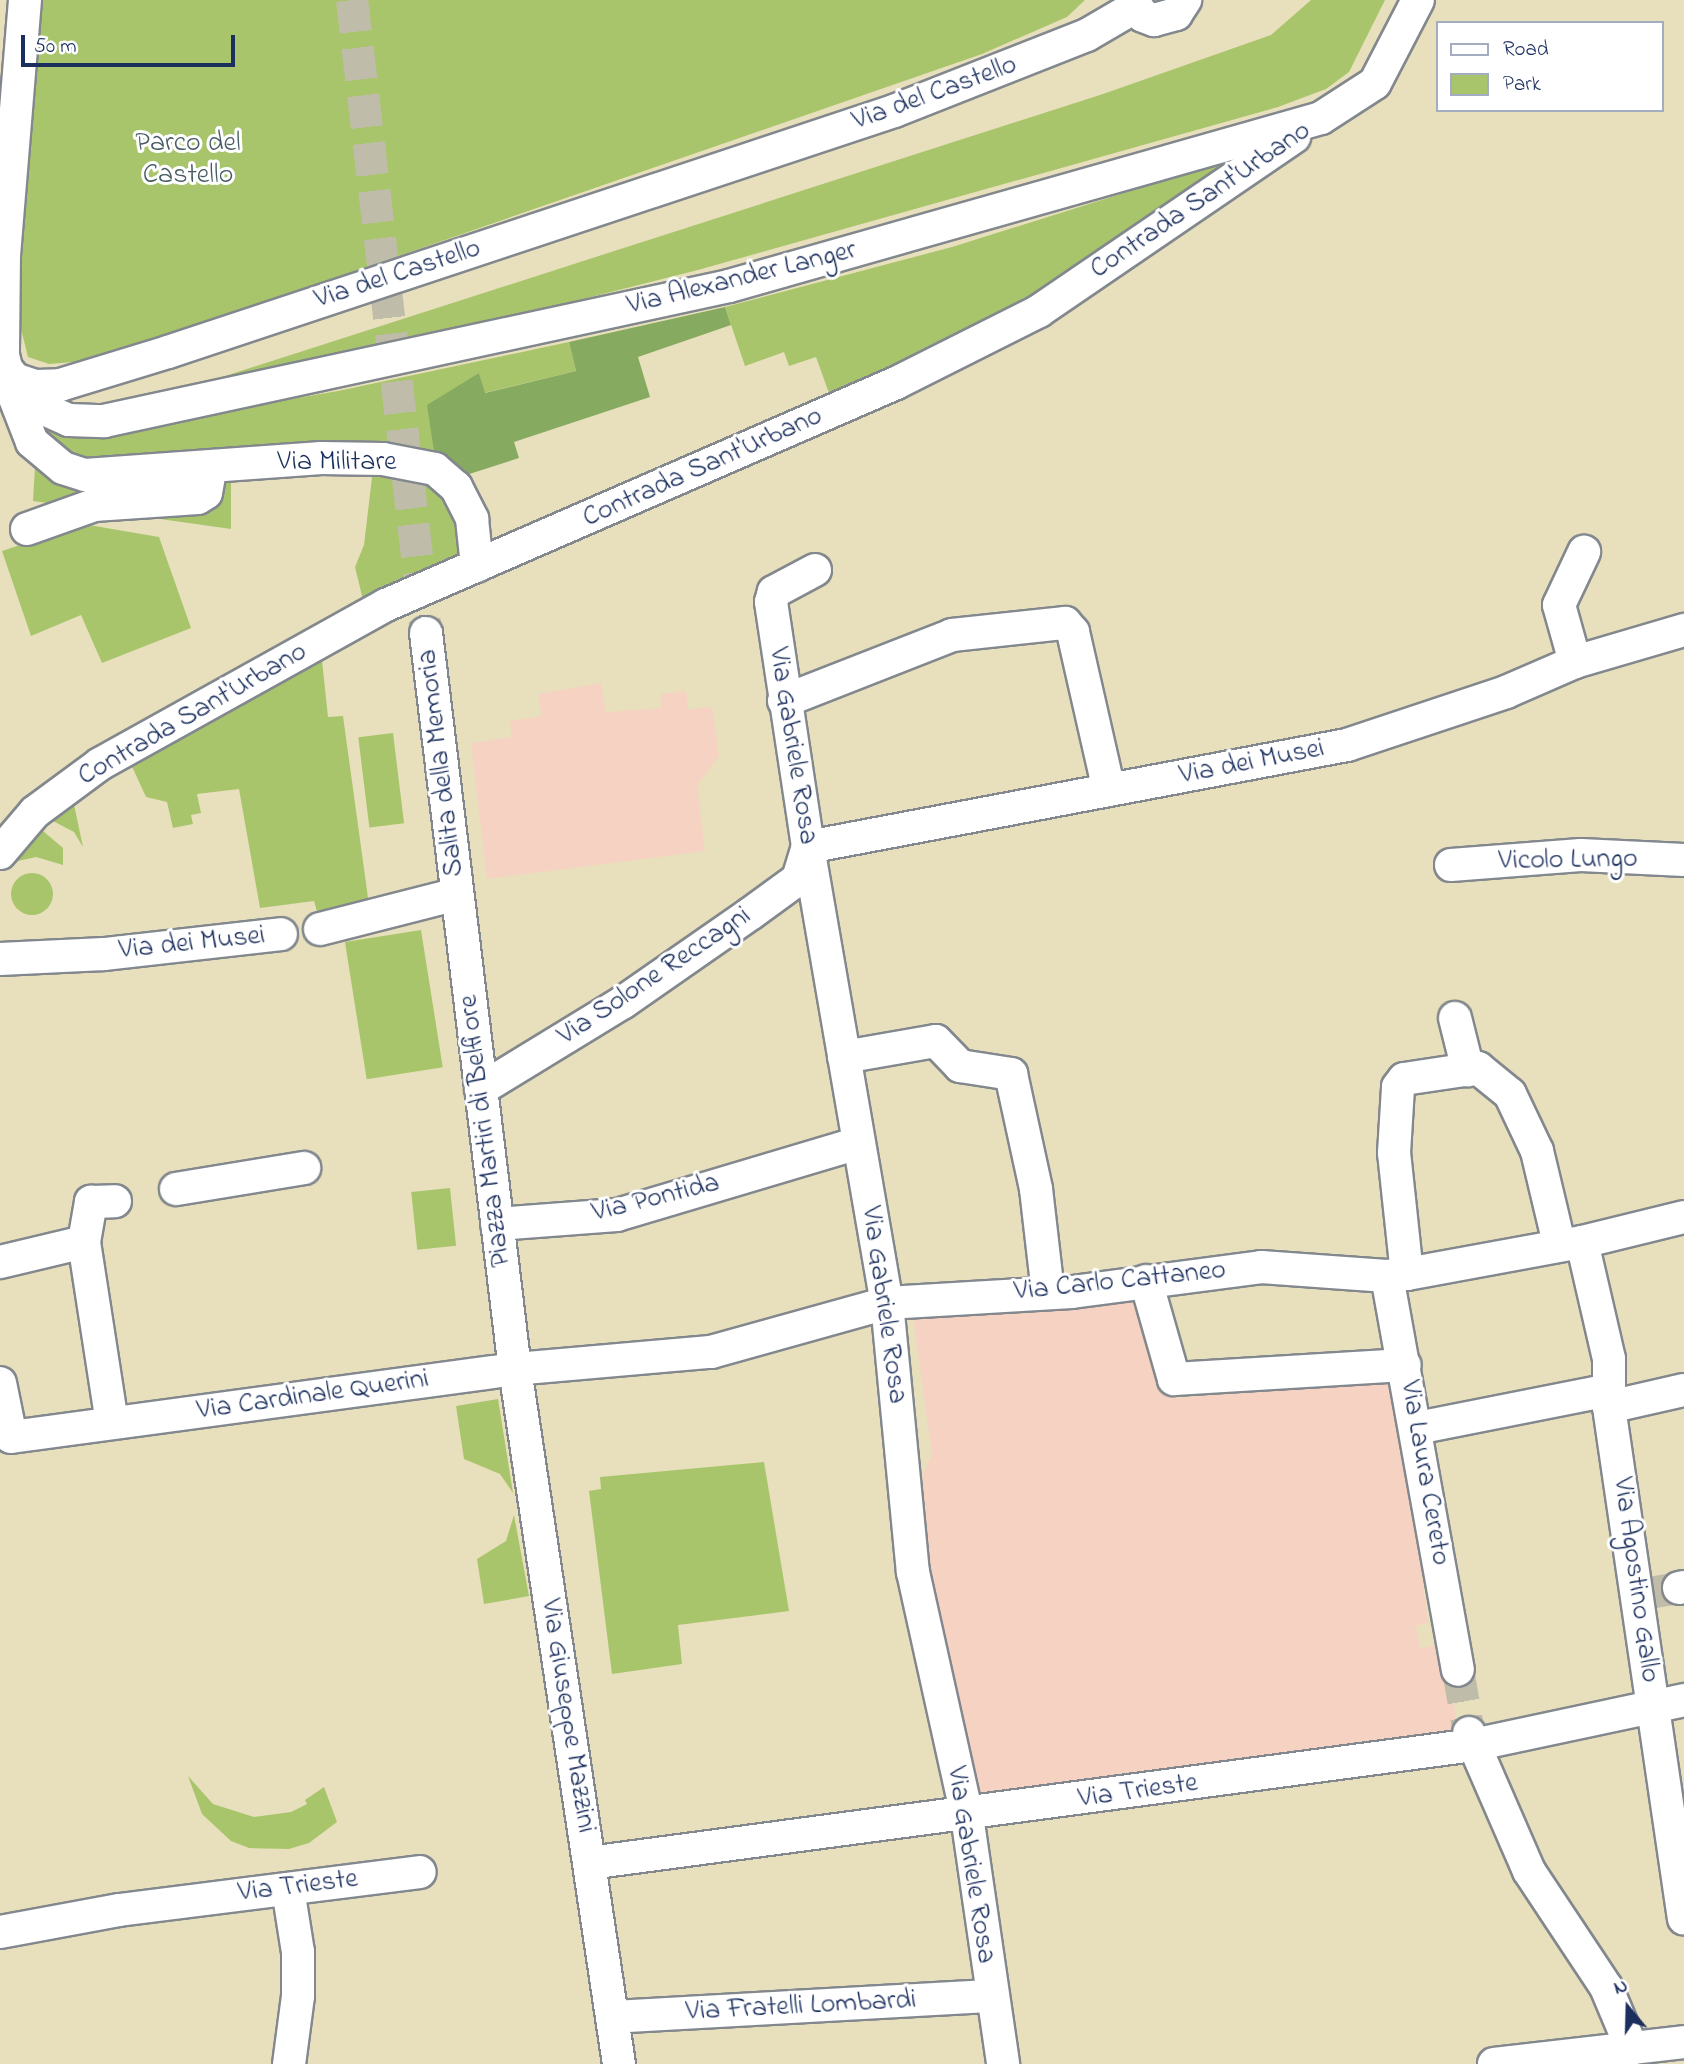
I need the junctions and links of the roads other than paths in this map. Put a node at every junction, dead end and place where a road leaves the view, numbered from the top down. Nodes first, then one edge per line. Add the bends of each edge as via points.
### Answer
1 (25, 0) edge
2 (1185, 0) edge
3 (1418, 0) edge
4 (1133, 4) edge
5 (1321, 118) junction
6 (10, 374) junction
7 (211, 467) junction
8 (27, 529) dead end
9 (1584, 552) dead end
10 (477, 566) junction
11 (816, 570) dead end
12 (1684, 630) edge
13 (426, 633) tunnel mouth
14 (1575, 662) junction
15 (784, 701) junction
16 (1109, 790) junction
17 (808, 847) junction
18 (0, 853) edge
19 (1684, 860) edge
20 (1451, 865) dead end
21 (457, 894) junction
22 (320, 929) dead end
23 (281, 934) dead end
24 (0, 960) edge
25 (1455, 1018) dead end
26 (844, 1057) junction
27 (1468, 1070) junction
28 (481, 1088) junction
29 (859, 1143) junction
30 (303, 1168) dead end
31 (176, 1189) dead end
32 (103, 1201) dead end
33 (1684, 1217) edge
34 (497, 1224) junction
35 (84, 1242) junction
36 (1571, 1243) junction
37 (0, 1262) edge
38 (1397, 1275) junction
39 (1146, 1281) junction
40 (1048, 1292) junction
41 (887, 1303) junction
42 (1405, 1365) junction
43 (515, 1369) junction
44 (0, 1382) edge
45 (1684, 1390) edge
46 (1609, 1399) junction
47 (112, 1423) junction
48 (1417, 1428) junction
49 (1458, 1670) tunnel mouth
50 (1684, 1700) edge
51 (1653, 1707) junction
52 (1471, 1739) junction
53 (967, 1816) junction
54 (589, 1864) junction
55 (420, 1872) dead end
56 (288, 1889) junction
57 (1684, 1919) edge
58 (0, 1932) edge
59 (990, 1996) junction
60 (612, 2017) junction
61 (1632, 2049) junction
62 (1682, 2049) edge
63 (289, 2064) edge
64 (619, 2064) edge
65 (1003, 2064) edge
66 (1494, 2064) edge

1 - 6 street via 4,254 2,340
2 - 4 street, Via del Castello via 1176,14 1154,20
3 - 5 street, Via Alexander Langer via 1375,83
4 - 6 street, Via del Castello via 1087,35 894,111 220,334 60,385 36,386
5 - 6 street, Via Alexander Langer via 729,286 104,421 51,415 35,405
5 - 10 street, Contrada Sant'Urbano via 1039,311 884,388
6 - 7 street, Via Militare via 17,413 32,442 63,468 85,475
7 - 8 street via 206,493 198,498 94,505
7 - 10 street, Via Militare via 355,458 435,468 456,487 472,519
9 - 14 street via 1559,606
10 - 18 street, Contrada Sant'Urbano via 394,601 100,764 35,812
11 - 15 street, Via Gabriele Rosa via 772,597
12 - 14 street, Via dei Musei
13 - 21 street, Salita della Memoria
14 - 16 street, Via dei Musei via 1506,692 1347,745
15 - 16 street via 952,635 1065,623 1073,632
15 - 17 street, Via Gabriele Rosa
16 - 17 street, Via dei Musei
17 - 26 street, Via Gabriele Rosa
17 - 28 street, Via Solone Reccagni via 798,879 622,1003
19 - 20 street, Vicolo Lungo via 1581,855
21 - 22 street
21 - 28 street, Piazza Martiri di Belfiore
23 - 24 street, Via dei Musei via 104,954
25 - 27 street
26 - 29 street, Via Gabriele Rosa
26 - 40 street via 936,1041 960,1066 1011,1074 1036,1188
27 - 36 street, Via Agostino Gallo via 1478,1069 1510,1094
27 - 38 street, Via Laura Cereto via 1404,1079 1398,1087
28 - 34 street, Piazza Martiri di Belfiore
29 - 34 street, Via Pontida via 617,1215
29 - 41 street, Via Gabriele Rosa
30 - 31 street
32 - 35 street
33 - 36 street, Via Carlo Cattaneo
34 - 43 street, Piazza Martiri di Belfiore
35 - 37 street
35 - 47 street
36 - 38 street, Via Carlo Cattaneo
36 - 46 street, Via Agostino Gallo via 1609,1359
38 - 39 street, Via Carlo Cattaneo via 1261,1267
38 - 42 street, Via Laura Cereto
39 - 40 street, Via Carlo Cattaneo via 1072,1293
39 - 42 street via 1174,1379
40 - 41 street, Via Carlo Cattaneo
41 - 43 street, Via Carlo Cattaneo via 711,1352
41 - 53 street, Via Gabriele Rosa via 913,1572
42 - 48 street, Via Laura Cereto
43 - 47 street, Via Cardinale Querini
43 - 54 street, Via Giuseppe Mazzini
44 - 47 street, Via Cardinale Querini via 11,1437
45 - 46 street
46 - 48 street
46 - 51 street, Via Agostino Gallo via 1641,1594
48 - 49 street, Via Laura Cereto
50 - 51 street, Via Trieste
51 - 52 street, Via Trieste
51 - 57 street, Via Agostino Gallo
52 - 53 street, Via Trieste
52 - 61 street via 1529,1871 1606,1987
53 - 54 street, Via Trieste
53 - 59 street, Via Gabriele Rosa
54 - 60 street, Via Giuseppe Mazzini
55 - 56 street, Via Trieste
56 - 58 street, Via Trieste via 119,1910
56 - 63 street via 298,1952 298,1996
59 - 60 street, Via Fratelli Lombardi
59 - 65 street, Via Gabriele Rosa
60 - 64 street, Via Giuseppe Mazzini
61 - 62 street
61 - 66 street

